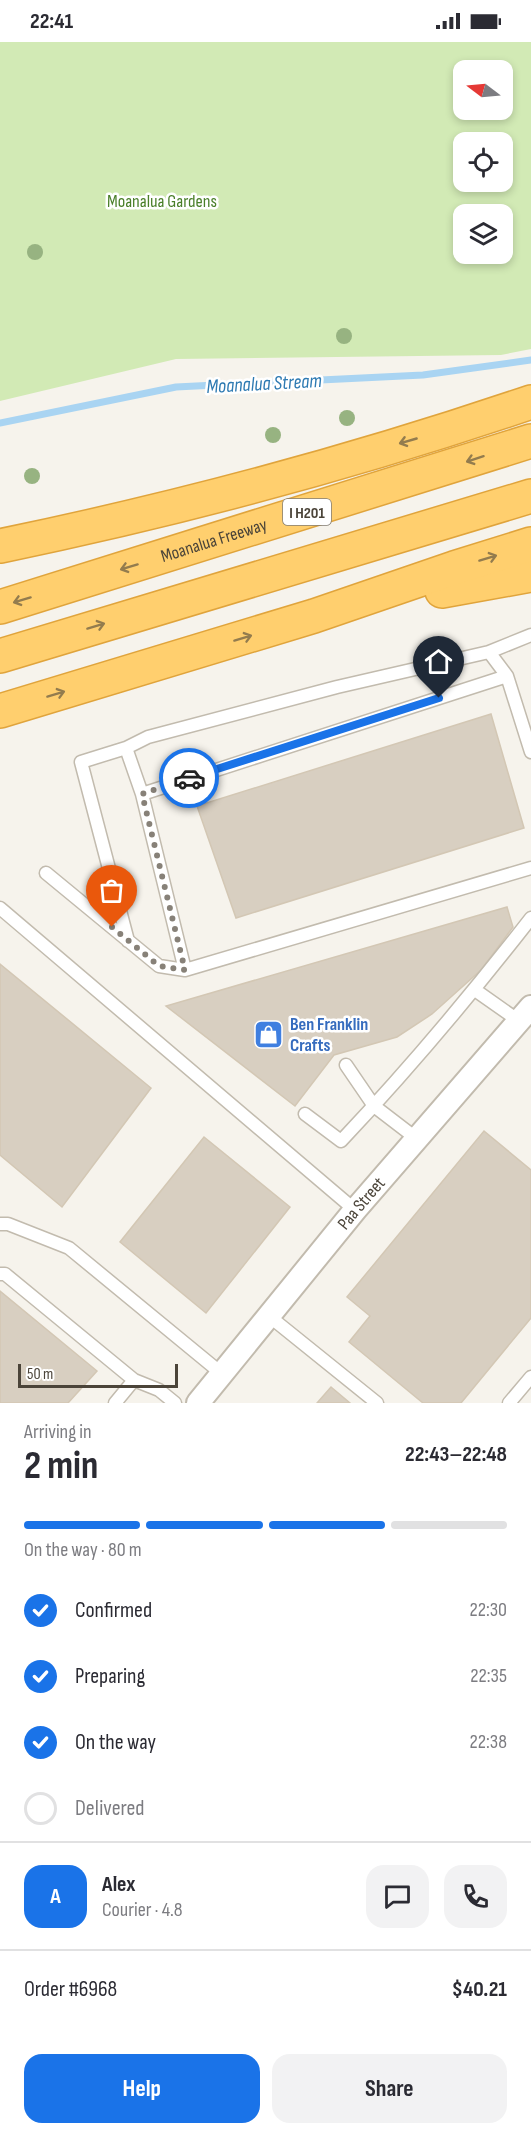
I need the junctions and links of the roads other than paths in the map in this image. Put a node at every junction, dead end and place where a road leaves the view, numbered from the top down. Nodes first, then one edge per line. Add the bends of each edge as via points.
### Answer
1 (531, 402) edge
2 (531, 441) edge
3 (226, 493) junction
4 (531, 496) edge
5 (531, 521) edge
6 (531, 544) edge
7 (0, 546) edge
8 (0, 567) edge
9 (531, 575) edge
10 (236, 584) junction
11 (0, 607) edge
12 (314, 616) junction
13 (531, 634) edge
14 (489, 651) junction
15 (0, 656) edge
16 (507, 676) junction
17 (0, 711) edge
18 (126, 748) junction
19 (531, 752) edge
20 (142, 794) junction
21 (531, 868) edge
22 (46, 873) dead end
23 (0, 908) edge
24 (531, 918) edge
25 (128, 941) junction
26 (185, 970) junction
27 (475, 990) junction
28 (525, 1014) edge
29 (346, 1065) dead end
30 (374, 1106) junction
31 (304, 1114) dead end
32 (417, 1139) junction
33 (355, 1210) junction
34 (3, 1222) edge
35 (0, 1274) edge
36 (269, 1316) junction
37 (221, 1374) junction
38 (531, 1377) edge
39 (134, 1380) junction
40 (116, 1403) edge
41 (175, 1403) edge
42 (198, 1403) edge
43 (378, 1403) edge
44 (509, 1403) edge

1 -> 3 highway
2 -> 11 highway, Moanalua Freeway / I H201
3 - 7 highway
3 - 8 highway
4 - 10 highway
5 - 10 highway
12 -> 6 highway
9 - 12 highway
15 -> 10 highway
17 -> 12 highway
13 - 14 lane
14 - 16 lane
14 - 18 lane via 148,737
16 - 19 lane
16 - 20 lane
18 - 20 lane
18 - 25 lane via 81,762
20 - 26 lane
21 - 26 lane
22 - 25 lane
23 - 33 lane
24 - 27 lane
25 - 26 lane via 159,966
27 - 28 lane
27 - 30 lane
28 - 32 street, Paa Street
29 - 30 lane
30 - 31 lane via 341,1141
30 - 32 lane
32 - 33 street, Paa Street
33 - 36 street, Paa Street
34 - 37 lane via 69,1248
35 - 39 lane via 5,1274
36 - 37 street, Paa Street
36 - 43 lane
37 - 42 street, Paa Street
38 - 44 lane
39 - 40 lane
39 - 41 lane via 159,1390

